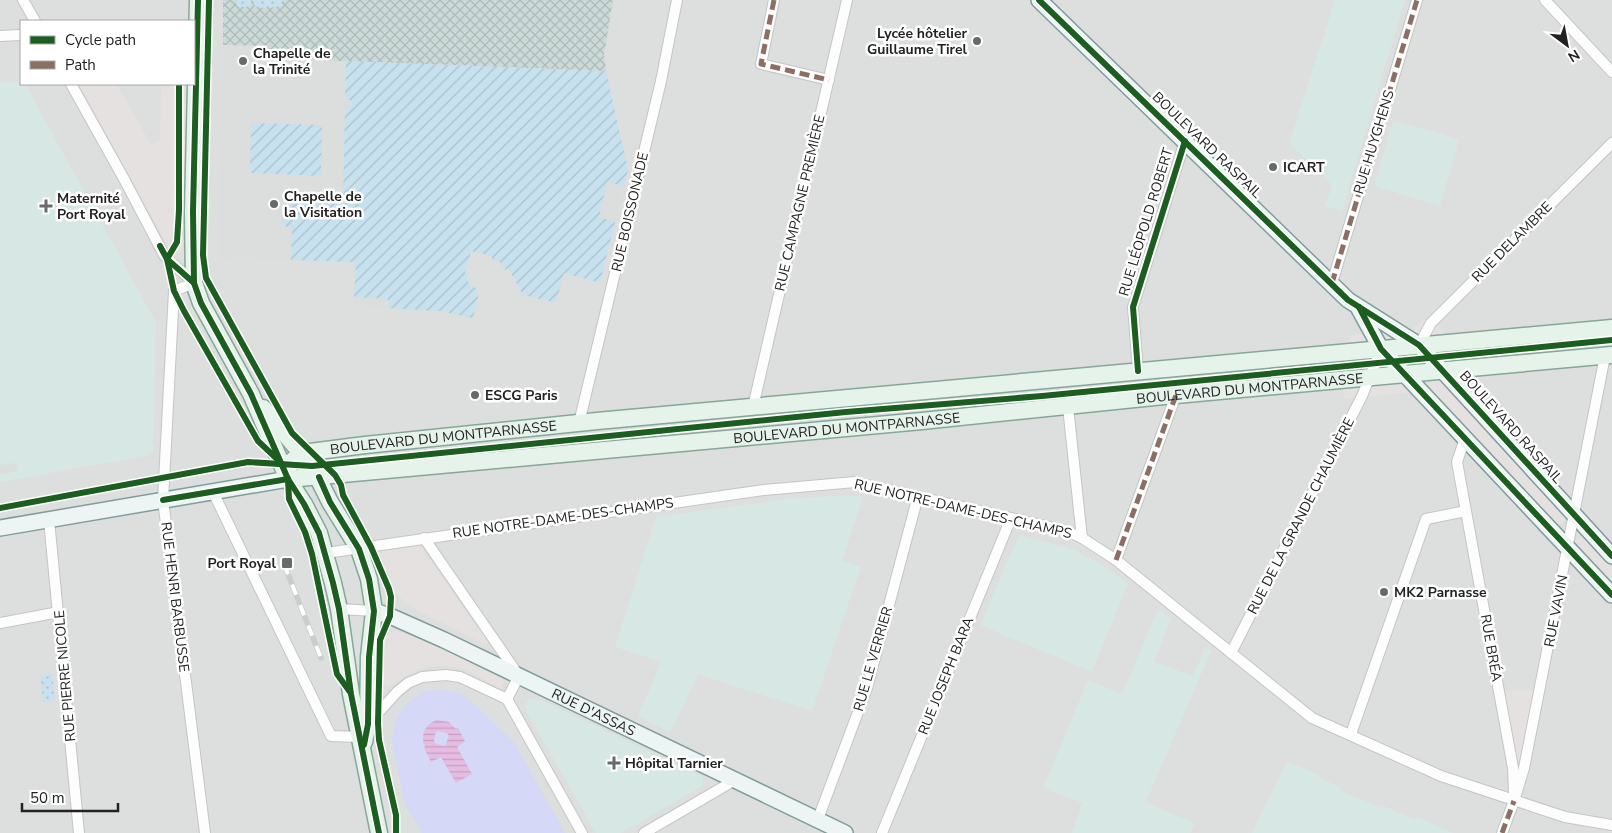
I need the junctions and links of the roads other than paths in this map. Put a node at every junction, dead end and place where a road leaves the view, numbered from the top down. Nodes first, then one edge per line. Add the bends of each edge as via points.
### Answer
1 (23, 0) edge
2 (198, 0) edge
3 (677, 0) edge
4 (774, 0) edge
5 (847, 0) edge
6 (1039, 0) edge
7 (1417, 0) edge
8 (1546, 0) edge
9 (34, 20) edge
10 (196, 25) edge
11 (20, 35) edge
12 (0, 36) edge
13 (1612, 72) edge
14 (829, 80) junction
15 (72, 85) edge
16 (1185, 141) junction
17 (1612, 143) edge
18 (194, 283) junction
19 (1332, 283) junction
20 (1358, 307) junction
21 (1612, 328) edge
22 (1419, 345) junction
23 (1381, 348) junction
24 (1609, 356) edge
25 (1138, 371) junction
26 (1443, 372) junction
27 (1407, 375) junction
28 (1370, 378) junction
29 (251, 394) junction
30 (1176, 395) junction
31 (1068, 406) junction
32 (753, 407) junction
33 (579, 423) junction
34 (1465, 438) junction
35 (302, 453) junction
36 (319, 477) junction
37 (288, 480) junction
38 (213, 492) junction
39 (918, 496) junction
40 (164, 500) junction
41 (1466, 511) junction
42 (1573, 515) junction
43 (1011, 518) junction
44 (49, 520) junction
45 (0, 528) edge
46 (424, 538) junction
47 (1082, 538) junction
48 (1568, 548) junction
49 (359, 549) junction
50 (326, 553) junction
51 (1612, 556) edge
52 (1116, 560) junction
53 (1612, 595) edge
54 (339, 609) junction
55 (374, 611) junction
56 (59, 612) junction
57 (0, 623) edge
58 (1231, 653) junction
59 (519, 676) junction
60 (507, 699) junction
61 (1351, 734) junction
62 (364, 736) junction
63 (735, 780) junction
64 (1514, 801) junction
65 (818, 819) junction
66 (1612, 825) edge
67 (78, 833) edge
68 (204, 833) edge
69 (380, 833) edge
70 (582, 833) edge
71 (644, 833) edge
72 (845, 833) edge
73 (882, 833) edge
74 (1502, 833) edge

1 - 9 street
2 - 10 main road
3 - 33 street, RUE BOISSONADE via 660,86
4 - 14 street via 761,64
5 - 14 street, RUE CAMPAGNE PREMIÈRE
6 - 16 main road, BOULEVARD RASPAIL
7 - 19 street, RUE HUYGHENS
8 - 13 street
10 - 18 main road
11 - 12 street
14 - 32 street, RUE CAMPAGNE PREMIÈRE
15 - 18 street via 164,255
16 - 19 main road, BOULEVARD RASPAIL
16 - 25 street, RUE LÉOPOLD ROBERT via 1133,307
17 - 22 street, RUE DELAMBRE via 1431,323
18 - 29 main road
18 - 40 street, RUE HENRI BARBUSSE via 174,291
19 - 20 main road, BOULEVARD RASPAIL
20 - 22 main road, BOULEVARD RASPAIL
20 - 23 main road, BOULEVARD RASPAIL
21 - 22 main road, BOULEVARD DU MONTPARNASSE
22 - 23 main road, BOULEVARD DU MONTPARNASSE
22 - 26 main road, BOULEVARD RASPAIL
23 - 25 main road, BOULEVARD DU MONTPARNASSE
23 - 27 main road, BOULEVARD RASPAIL
23 - 28 street
24 - 26 main road, BOULEVARD DU MONTPARNASSE
24 - 42 street, RUE VAVIN
25 - 32 main road, BOULEVARD DU MONTPARNASSE
26 - 27 main road, BOULEVARD DU MONTPARNASSE
26 - 42 main road, BOULEVARD RASPAIL
27 - 28 main road, BOULEVARD DU MONTPARNASSE
27 - 34 main road, BOULEVARD RASPAIL
28 - 30 main road, BOULEVARD DU MONTPARNASSE
28 - 58 street, RUE DE LA GRANDE CHAUMIÈRE
29 - 35 main road
29 - 37 main road
30 - 31 main road, BOULEVARD DU MONTPARNASSE
30 - 52 street
31 - 36 main road, BOULEVARD DU MONTPARNASSE
31 - 47 street
32 - 33 main road, BOULEVARD DU MONTPARNASSE
33 - 35 main road, BOULEVARD DU MONTPARNASSE
34 - 41 street, RUE BRÉA via 1457,462
34 - 48 main road, BOULEVARD RASPAIL
35 - 36 main road
35 - 37 main road via 288,464
36 - 37 main road, BOULEVARD DU MONTPARNASSE
36 - 49 main road via 330,502
37 - 38 main road
37 - 50 main road via 315,526
38 - 40 main road
38 - 62 street via 331,736
39 - 43 street, RUE NOTRE-DAME-DES-CHAMPS
39 - 46 street, RUE NOTRE-DAME-DES-CHAMPS via 855,482 764,490
39 - 65 street, RUE LE VERRIER via 867,688
40 - 44 main road
40 - 68 street, RUE HENRI BARBUSSE
41 - 61 street via 1426,519
41 - 64 street, RUE BRÉA via 1513,768
42 - 48 street, RUE VAVIN
42 - 51 main road, BOULEVARD RASPAIL
43 - 47 street, RUE NOTRE-DAME-DES-CHAMPS via 1067,531
43 - 73 street, RUE JOSEPH BARA
44 - 45 main road
44 - 56 street, RUE PIERRE NICOLE
46 - 49 street, RUE NOTRE-DAME-DES-CHAMPS
46 - 59 street
47 - 52 street, RUE NOTRE-DAME-DES-CHAMPS
48 - 53 main road, BOULEVARD RASPAIL
48 - 64 street, RUE VAVIN via 1532,733
49 - 50 street, RUE NOTRE-DAME-DES-CHAMPS
49 - 55 main road via 369,579
50 - 54 main road
52 - 58 street, RUE NOTRE-DAME-DES-CHAMPS
54 - 55 street, RUE D'ASSAS
54 - 62 main road via 351,694
55 - 59 main road, RUE D'ASSAS via 397,618
55 - 62 main road
56 - 57 street
56 - 67 street, RUE PIERRE NICOLE
58 - 61 street, RUE NOTRE-DAME-DES-CHAMPS via 1312,718
59 - 60 street
59 - 63 main road, RUE D'ASSAS
60 - 62 street via 460,677 422,677 397,692
60 - 70 street
61 - 64 street, RUE NOTRE-DAME-DES-CHAMPS via 1441,776
62 - 69 main road
63 - 65 main road, RUE D'ASSAS
63 - 71 street
64 - 66 street, RUE NOTRE-DAME-DES-CHAMPS via 1565,817
64 - 74 street, RUE VAVIN
65 - 72 main road, RUE D'ASSAS

